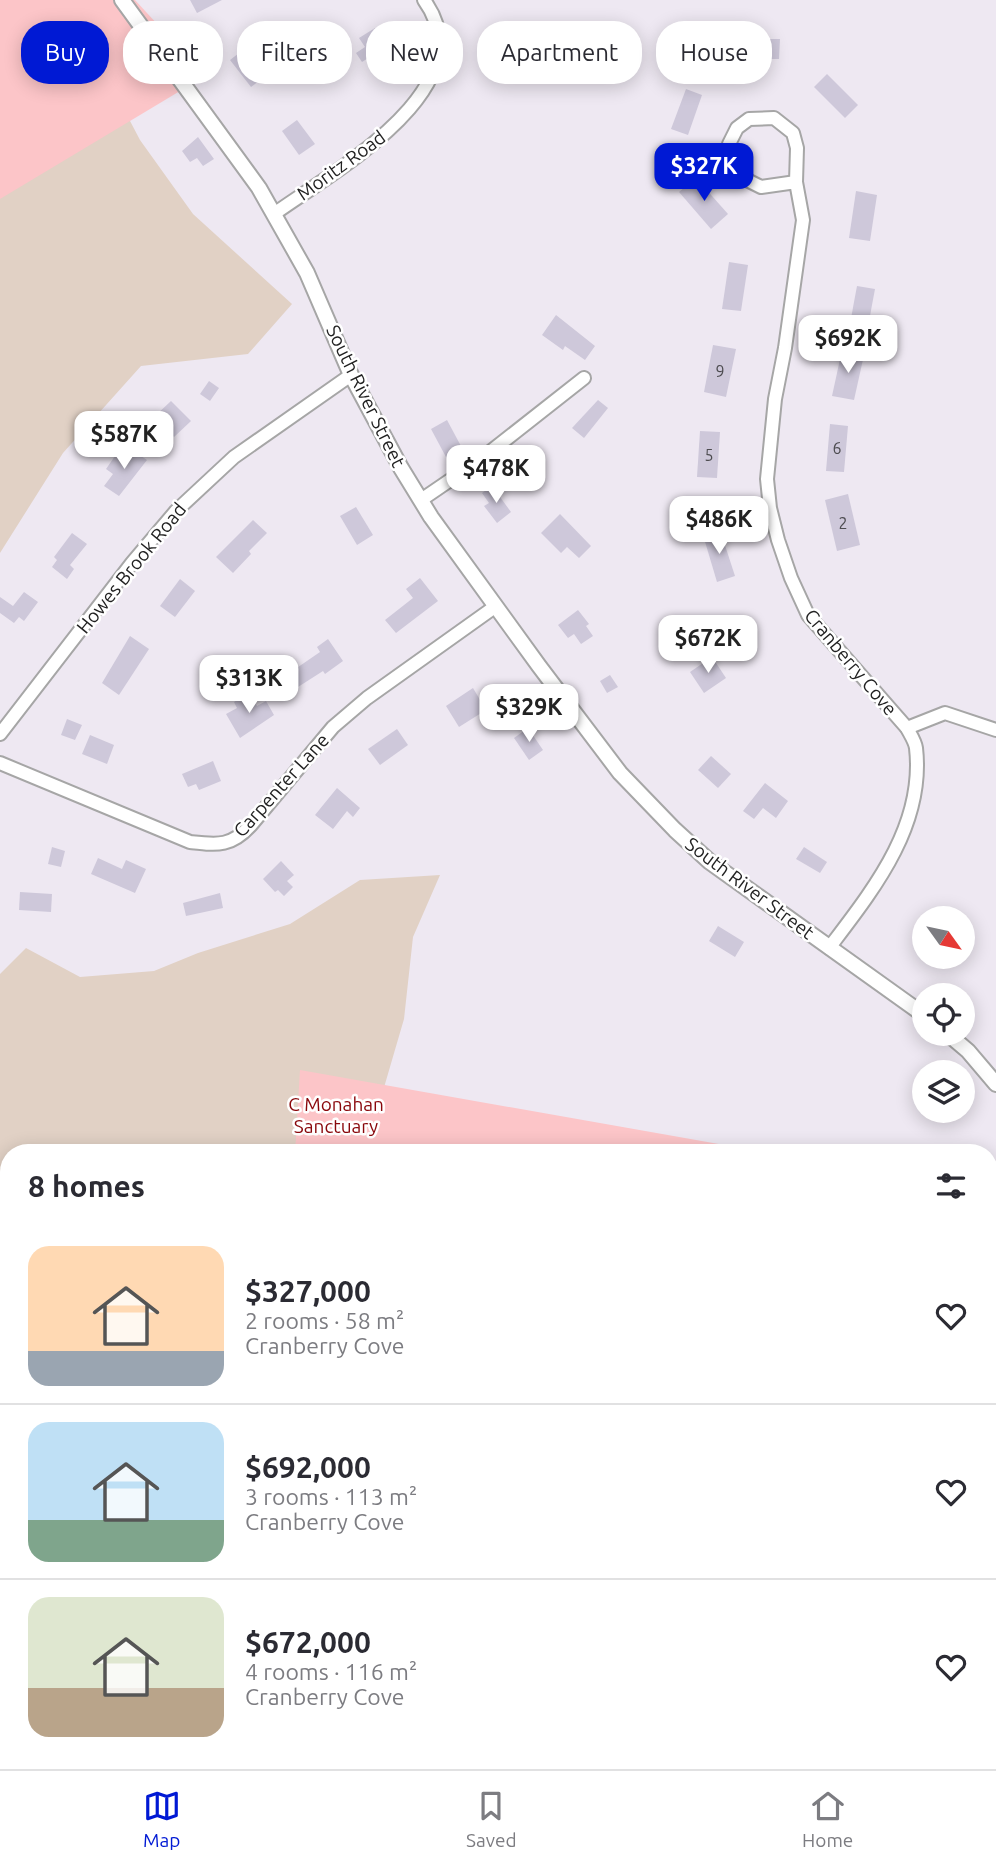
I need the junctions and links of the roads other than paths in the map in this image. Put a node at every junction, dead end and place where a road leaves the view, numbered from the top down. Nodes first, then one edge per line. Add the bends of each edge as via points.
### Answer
1 (122, 0) edge
2 (424, 0) edge
3 (796, 182) junction
4 (274, 214) junction
5 (351, 374) junction
6 (584, 379) dead end
7 (421, 500) junction
8 (496, 606) junction
9 (907, 728) junction
10 (996, 730) edge
11 (0, 734) edge
12 (0, 763) edge
13 (829, 948) junction
14 (912, 1007) edge
15 (962, 1046) edge
16 (995, 1080) edge

1 - 4 street, South River Street
2 - 4 street, Moritz Road via 433,12 439,46 438,61 421,94 372,145
3 - 3 street, Cranberry Cove via 761,187 741,177 729,163 729,144 737,128 749,119 769,117 793,133
3 - 9 street, Cranberry Cove via 803,220 775,399 767,479 770,508 791,578 808,615
4 - 5 street, South River Street via 307,273
5 - 7 street, South River Street
5 - 11 street, Howes Brook Road via 234,457 176,511
6 - 7 street
7 - 8 street, South River Street
8 - 12 street, Carpenter Lane via 333,727 240,837 227,842 190,842
8 - 13 street, South River Street via 645,800 710,862
9 - 10 street, Cranberry Cove via 945,713
9 - 13 street, Cranberry Cove via 916,745 916,777 900,842 881,877
13 - 14 street, South River Street
15 - 16 street

